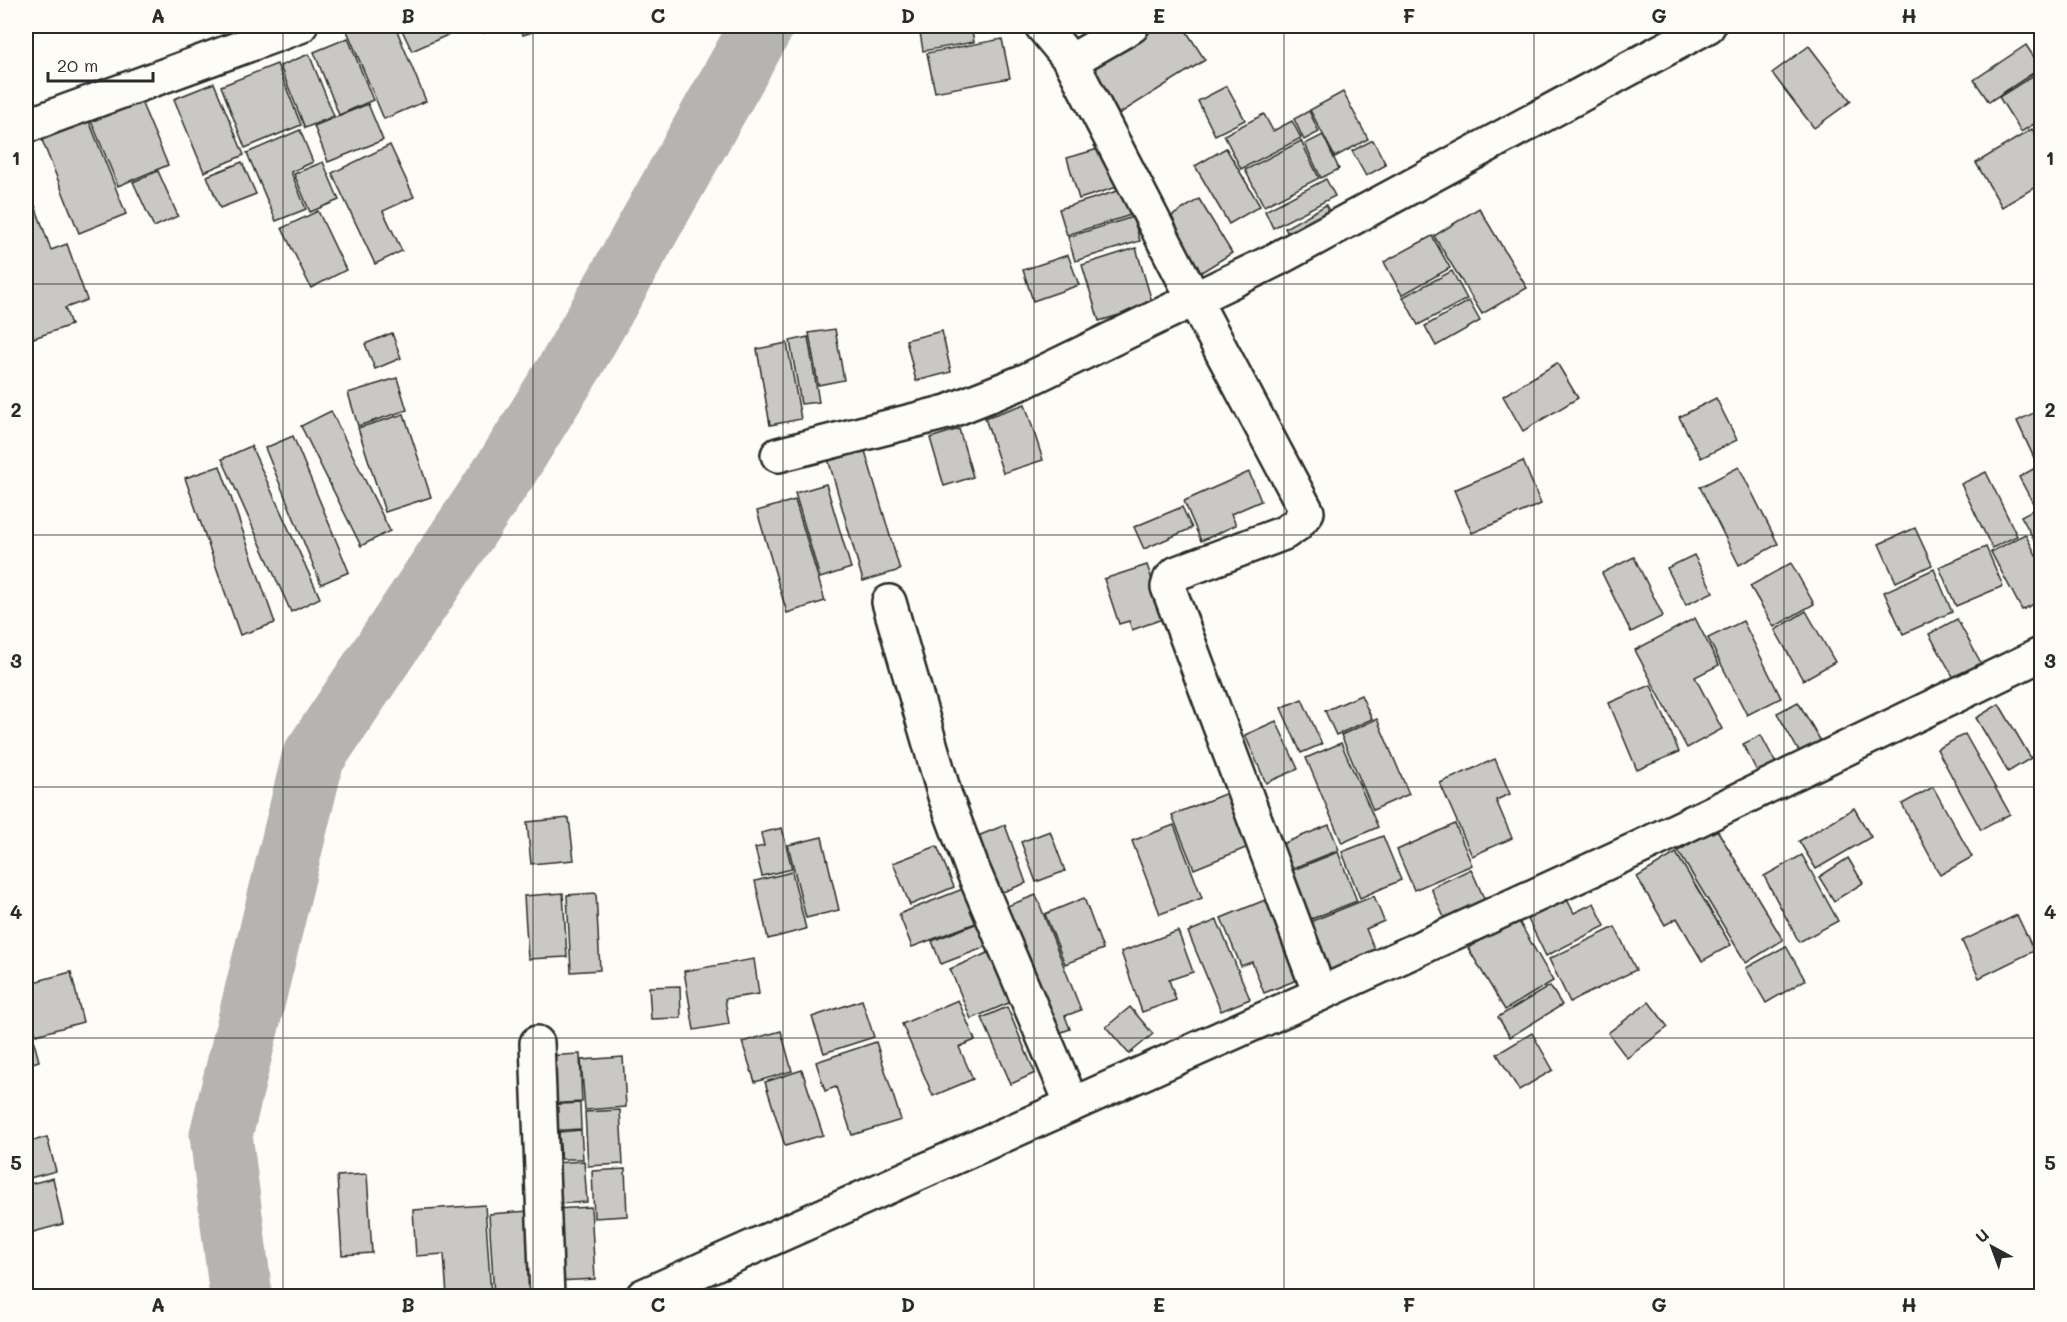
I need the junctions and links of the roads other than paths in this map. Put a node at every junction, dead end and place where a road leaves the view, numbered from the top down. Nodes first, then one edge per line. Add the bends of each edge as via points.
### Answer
1 (300, 26) edge
2 (1042, 26) edge
3 (1132, 26) edge
4 (1708, 26) edge
5 (1071, 61) junction
6 (26, 126) edge
7 (1194, 300) junction
8 (777, 456) dead end
9 (889, 602) dead end
10 (2042, 654) edge
11 (1320, 994) junction
12 (537, 1043) dead end
13 (1072, 1104) junction
14 (547, 1296) edge
15 (643, 1296) edge

1 - 6 street
2 - 5 street
3 - 5 street
4 - 7 street
5 - 7 street
7 - 8 street via 1025,381 947,412
7 - 11 street via 1307,512 1284,533 1177,573 1168,587
9 - 13 street via 949,807
10 - 11 street via 1652,842
11 - 13 street
12 - 14 street
13 - 15 street

